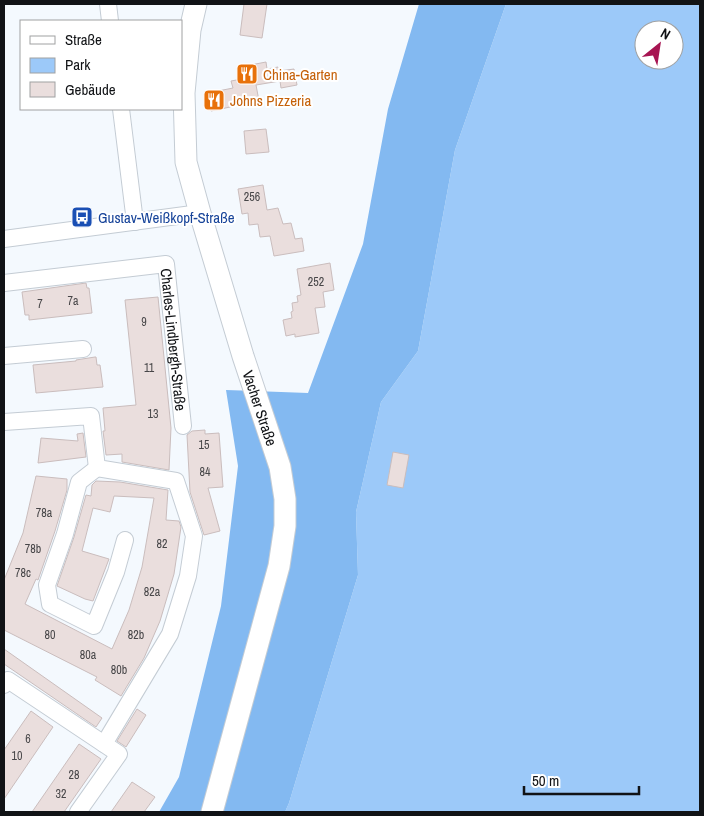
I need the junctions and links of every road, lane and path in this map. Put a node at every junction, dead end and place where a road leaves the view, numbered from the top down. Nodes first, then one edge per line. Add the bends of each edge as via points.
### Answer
1 (108, 4) edge
2 (196, 4) edge
3 (110, 20) edge
4 (121, 110) edge
5 (200, 213) junction
6 (135, 222) junction
7 (4, 239) edge
8 (4, 283) edge
9 (83, 349) dead end
10 (4, 356) edge
11 (4, 422) edge
12 (183, 426) dead end
13 (97, 468) junction
14 (125, 540) dead end
15 (4, 685) edge
16 (104, 744) junction
17 (78, 812) edge
18 (212, 812) edge

1 - 3 street
2 - 5 street, Vacher Straße via 184,93 184,131 186,162
4 - 6 street
5 - 6 street
5 - 18 street, Vacher Straße via 280,467 286,499 279,566
6 - 7 street
8 - 12 street, Charles-Lindbergh-Straße via 166,264
9 - 10 street
11 - 13 street via 91,416
13 - 14 street via 79,482 47,585 50,604 94,626
13 - 16 street via 176,481 194,536 188,576 170,634
15 - 16 street via 8,680
16 - 17 street via 119,754

